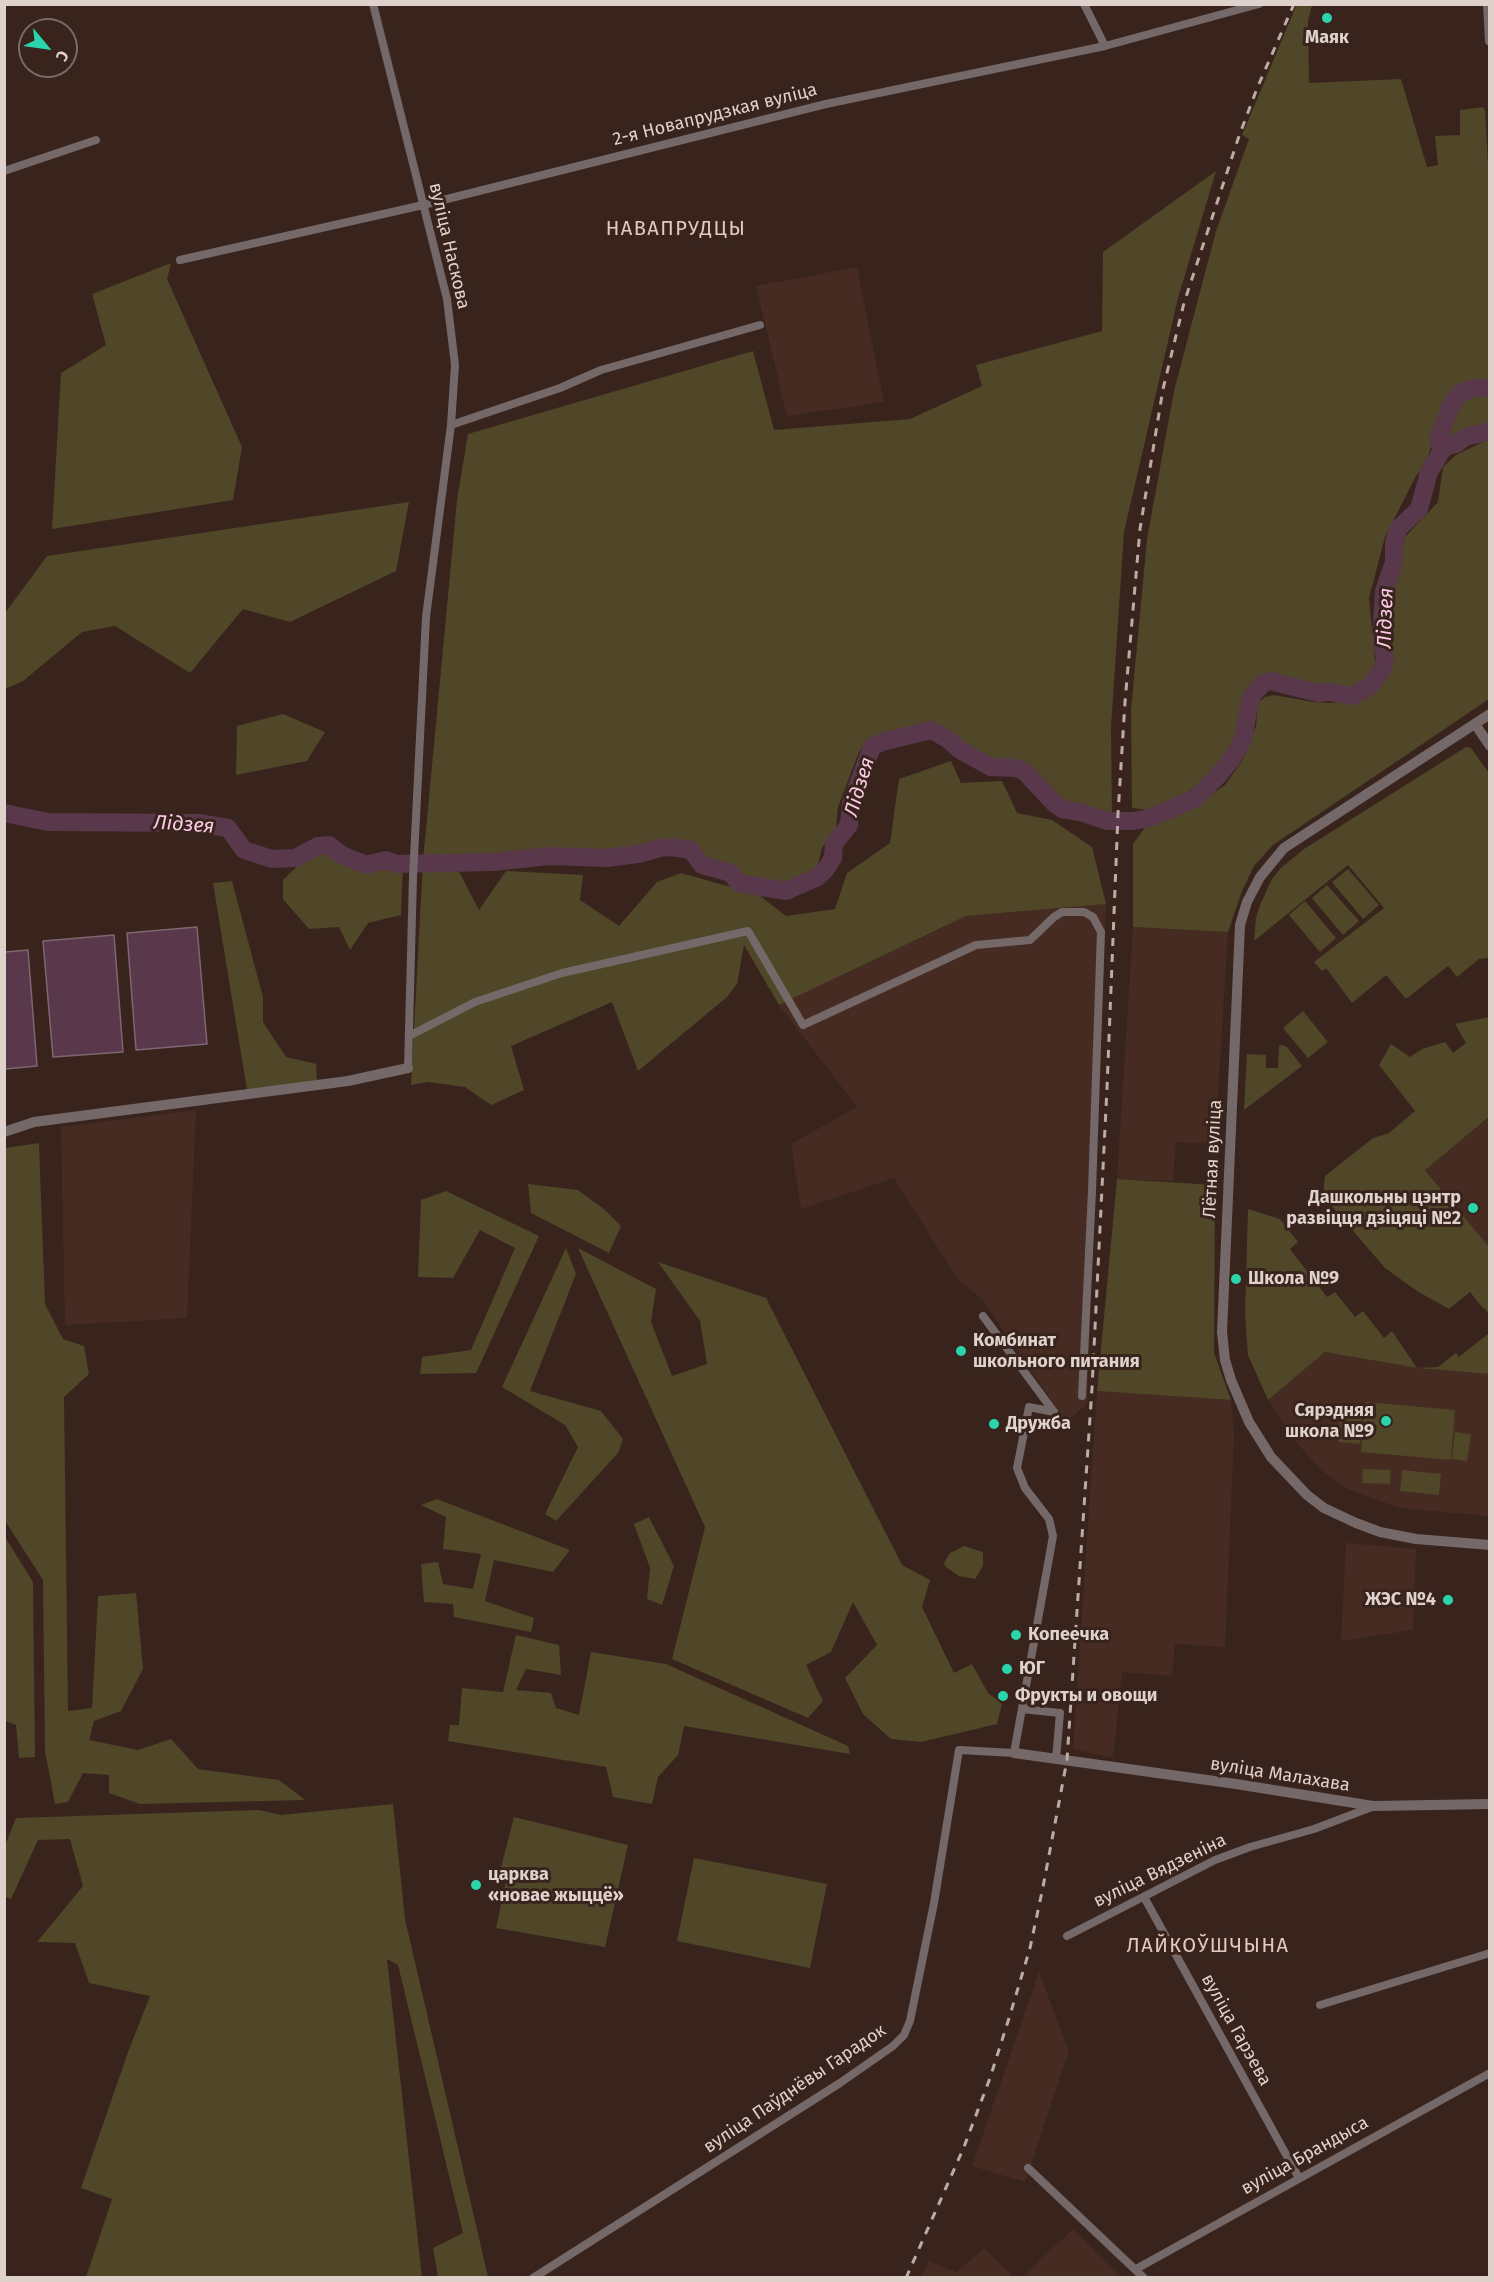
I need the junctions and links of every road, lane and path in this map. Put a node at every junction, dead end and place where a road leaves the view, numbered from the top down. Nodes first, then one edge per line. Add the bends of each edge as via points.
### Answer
1 (373, 4) edge
2 (1084, 4) edge
3 (1259, 4) edge
4 (1488, 4) edge
5 (1490, 41) edge
6 (1105, 46) junction
7 (96, 140) dead end
8 (4, 171) edge
9 (423, 205) junction
10 (180, 260) dead end
11 (760, 325) dead end
12 (451, 425) junction
13 (1490, 714) edge
14 (1475, 724) junction
15 (1490, 746) edge
16 (409, 1036) junction
17 (408, 1068) joint
18 (4, 1132) edge
19 (983, 1316) dead end
20 (1082, 1396) dead end
21 (1490, 1545) edge
22 (1022, 1709) junction
23 (1014, 1753) junction
24 (1061, 1760) junction
25 (1490, 1804) edge
26 (1373, 1806) junction
27 (1144, 1897) junction
28 (1066, 1936) dead end
29 (1490, 1953) edge
30 (1320, 2005) dead end
31 (1490, 2073) edge
32 (1028, 2168) dead end
33 (1299, 2178) junction
34 (1136, 2269) junction
35 (533, 2277) edge
36 (1144, 2277) edge

1 - 9 street, вуліца Наскова
2 - 6 street
3 - 6 street, 2-я Новапрудзкая вуліца
4 - 5 street
6 - 9 street, 2-я Новапрудзкая вуліца via 826,104
7 - 8 street
9 - 10 street, 2-я Новапрудзкая вуліца
9 - 12 street, вуліца Наскова via 447,299 455,365
11 - 12 street via 601,370
12 - 16 street, вуліца Наскова via 426,617
13 - 14 street, Лётная вуліца
14 - 15 street
14 - 21 street, Лётная вуліца via 1284,848 1260,877 1247,902 1240,925 1222,1332 1224,1360 1249,1422 1271,1457 1307,1495 1380,1532
16 - 17 street, вуліца Наскова
16 - 20 street via 475,1002 562,973 748,931 803,1025 976,945 1030,940 1062,912 1093,916 1101,932
17 - 18 street via 348,1081 34,1122
19 - 22 street via 1054,1412 1029,1407 1017,1468 1025,1488 1049,1519 1053,1536
22 - 23 street
22 - 24 street via 1060,1713
23 - 24 street, вуліца Паўднёвы Гарадок
23 - 35 street, вуліца Паўднёвы Гарадок via 959,1750 934,1903 904,2035 840,2083
24 - 26 street, вуліца Малахава
25 - 26 street, вуліца Малахава
26 - 27 street, вуліца Вядзеніна via 1314,1829 1250,1846
27 - 28 street, вуліца Вядзеніна
27 - 33 street, вуліца Гарэева
29 - 30 street
31 - 33 street, вуліца Брандыса
32 - 34 street
33 - 34 street, вуліца Брандыса
34 - 36 street

